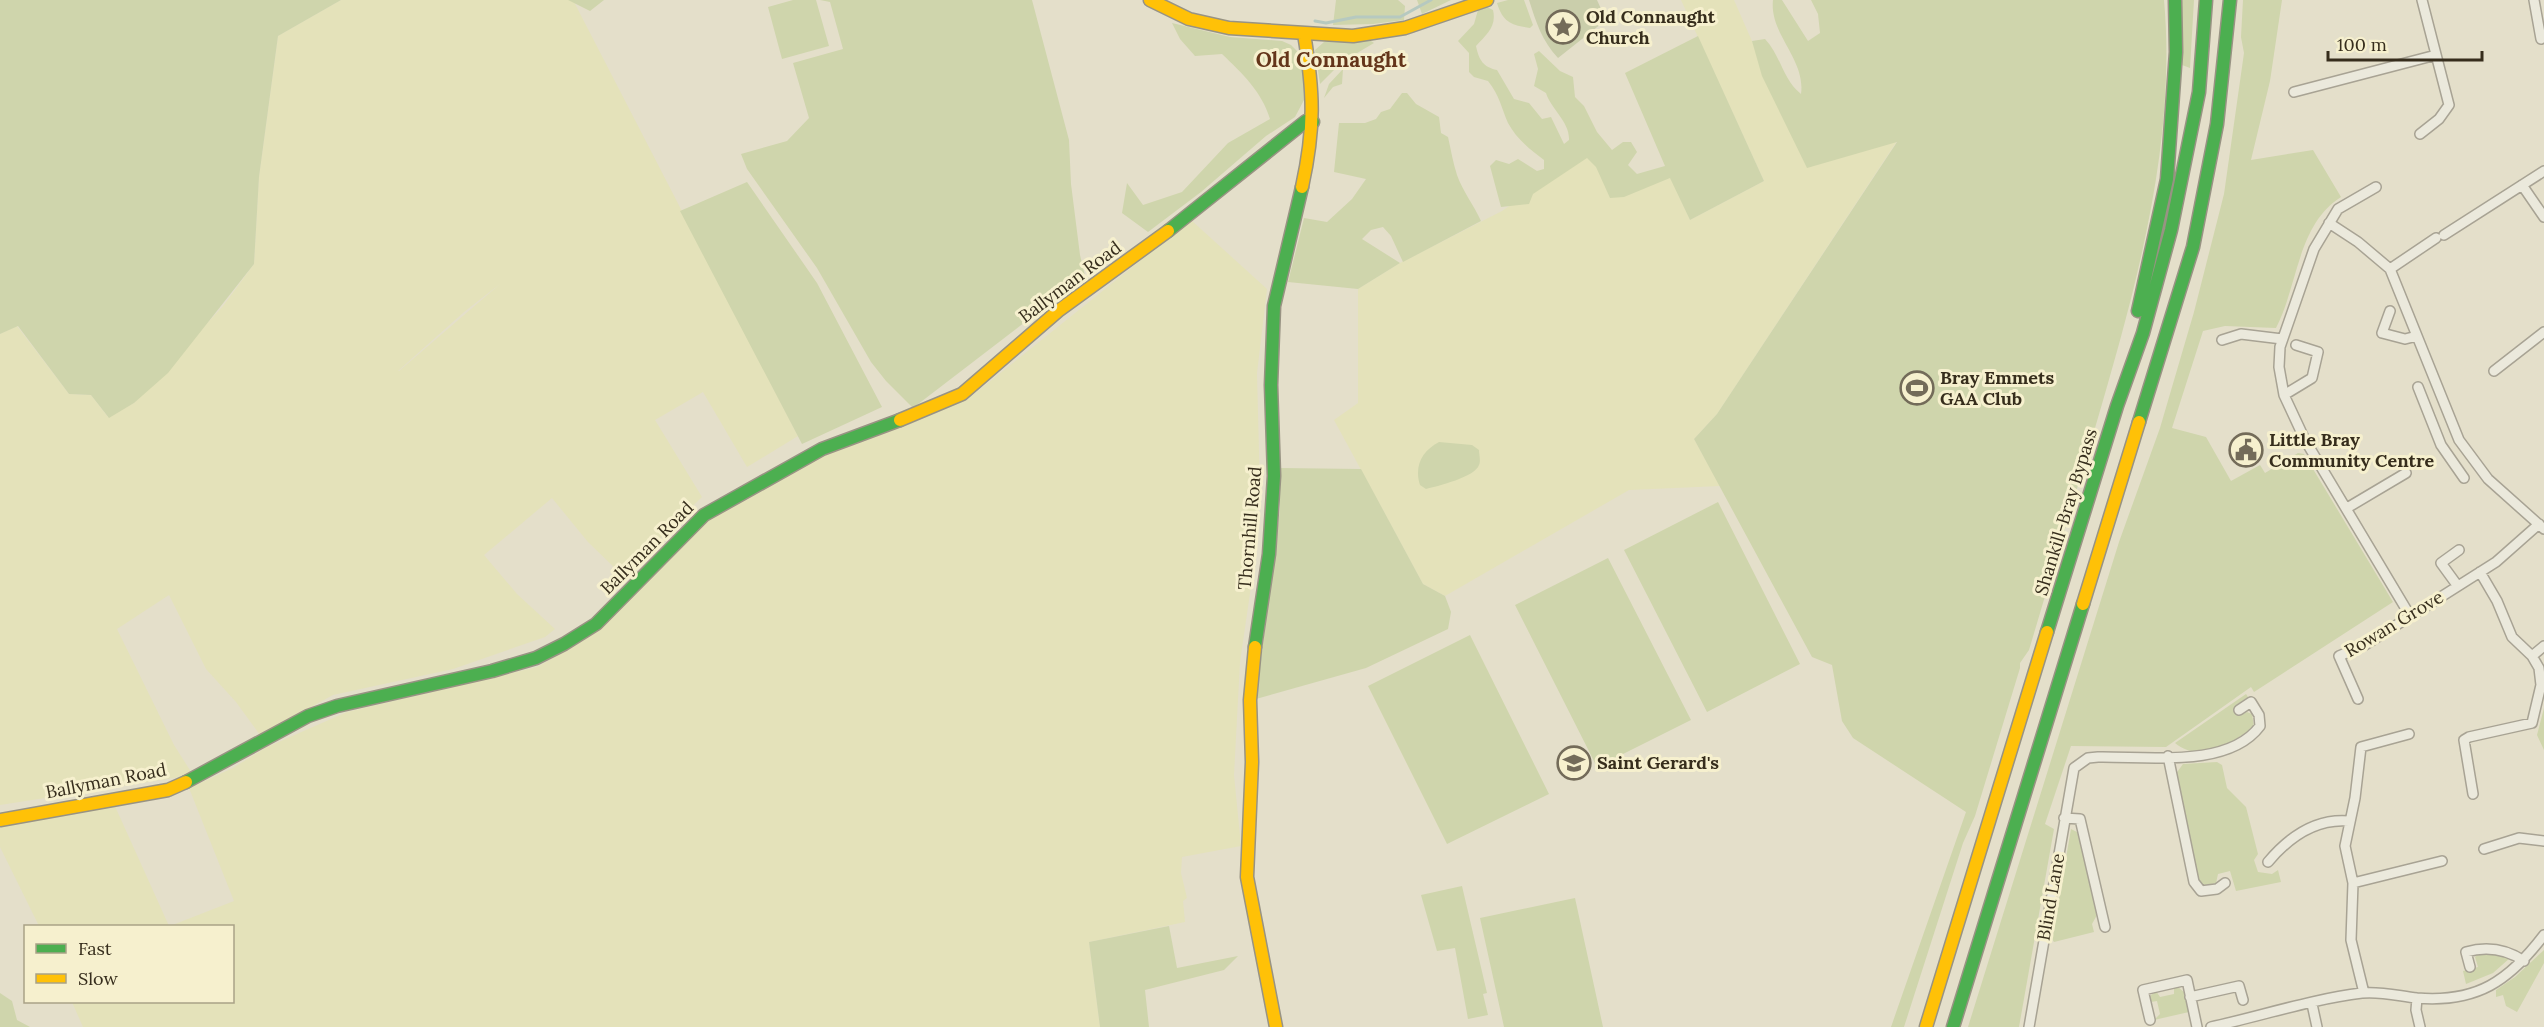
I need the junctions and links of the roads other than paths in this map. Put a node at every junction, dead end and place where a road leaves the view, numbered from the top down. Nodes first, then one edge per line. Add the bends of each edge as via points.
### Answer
1 (1150, 0) edge
2 (1487, 0) edge
3 (2175, 0) edge
4 (2206, 0) edge
5 (2230, 0) edge
6 (2422, 0) edge
7 (2534, 0) edge
8 (1304, 34) junction
9 (2541, 39) dead end
10 (2436, 55) junction
11 (2294, 92) dead end
12 (1313, 122) junction
13 (2420, 134) dead end
14 (2544, 171) edge
15 (2522, 185) junction
16 (2376, 187) dead end
17 (2544, 217) edge
18 (2329, 222) junction
19 (2390, 269) junction
20 (2390, 311) dead end
21 (2544, 332) edge
22 (2417, 336) junction
23 (2282, 339) junction
24 (2222, 340) dead end
25 (2296, 345) dead end
26 (2494, 371) dead end
27 (2418, 387) dead end
28 (2284, 395) junction
29 (2117, 406) junction
30 (2445, 407) junction
31 (2429, 414) junction
32 (2406, 473) dead end
33 (2464, 478) dead end
34 (2347, 508) junction
35 (2541, 526) edge
36 (2459, 550) dead end
37 (2480, 572) junction
38 (2457, 585) junction
39 (2409, 614) junction
40 (2544, 646) edge
41 (2532, 656) junction
42 (2358, 699) dead end
43 (2239, 710) dead end
44 (2409, 734) dead end
45 (2168, 756) junction
46 (2473, 794) dead end
47 (2064, 818) junction
48 (0, 820) edge
49 (2349, 821) junction
50 (2544, 841) edge
51 (2484, 849) dead end
52 (2442, 861) dead end
53 (2268, 862) dead end
54 (2225, 883) dead end
55 (2353, 883) junction
56 (2105, 927) dead end
57 (2544, 935) edge
58 (2524, 961) junction
59 (2470, 967) dead end
60 (2364, 993) junction
61 (2190, 997) junction
62 (2417, 998) junction
63 (2243, 999) dead end
64 (2312, 1004) junction
65 (2150, 1020) dead end
66 (2244, 1023) edge
67 (1276, 1027) edge
68 (1926, 1027) edge
69 (1953, 1027) edge
70 (2029, 1027) edge
71 (2197, 1027) edge
72 (2211, 1027) edge
73 (2317, 1027) edge
74 (2420, 1027) edge

1 - 8 main road via 1183,19 1211,26
2 - 8 main road via 1416,26 1378,34
3 - 29 main road via 2176,52 2167,179
4 - 29 main road, Shankill-Bray Bypass via 2199,93 2171,230 2143,333
5 - 69 main road via 2213,153 2193,247
6 - 10 street
7 - 9 street
8 - 12 main road, Thornhill Road
10 - 11 street
10 - 13 street via 2449,105
12 - 48 main road, Ballyman Road via 1306,121 1058,311 962,394 822,449 704,515 596,624 564,644 536,658 492,671 336,706 308,716 168,790
12 - 67 main road, Thornhill Road via 1305,177 1274,306 1271,385 1275,476 1250,700 1252,762 1247,877
14 - 15 street
15 - 17 street
15 - 19 street
16 - 18 street via 2338,209
18 - 19 street
18 - 23 street via 2314,249
19 - 22 street
20 - 22 street via 2382,333 2401,339
21 - 26 street
22 - 30 street
23 - 24 street via 2241,334
23 - 28 street via 2279,367
25 - 28 street via 2318,352 2312,378
27 - 31 street
28 - 34 street
29 - 68 main road, Shankill-Bray Bypass
30 - 31 street
30 - 35 street via 2459,440 2478,467
31 - 33 street via 2441,445
32 - 34 street
34 - 39 street
35 - 37 street, Rowan Grove
36 - 38 street, Rowan Grove via 2441,563
37 - 38 street, Rowan Grove
37 - 41 street via 2512,637
38 - 39 street, Rowan Grove
39 - 42 street, Rowan Grove via 2365,645 2339,656
40 - 41 street
41 - 46 street via 2541,675 2532,723 2464,740
43 - 45 street via 2251,702 2261,720 2256,730 2238,744 2211,754
44 - 49 street via 2361,747
45 - 47 street, Blind Lane via 2088,758 2074,768
45 - 54 street via 2194,882 2201,891 2217,889
47 - 56 street via 2080,819
47 - 70 street, Blind Lane
49 - 53 street via 2312,826 2290,840
49 - 55 street via 2345,846
50 - 51 street via 2519,838
52 - 55 street
55 - 60 street via 2351,940
57 - 58 street
58 - 59 street via 2510,952 2482,948 2466,952
58 - 62 street via 2506,977 2473,993
60 - 62 street
60 - 64 street
61 - 63 street via 2239,986
61 - 65 street via 2187,980 2143,990
61 - 71 street
62 - 74 street
64 - 66 street
64 - 73 street
66 - 72 street

